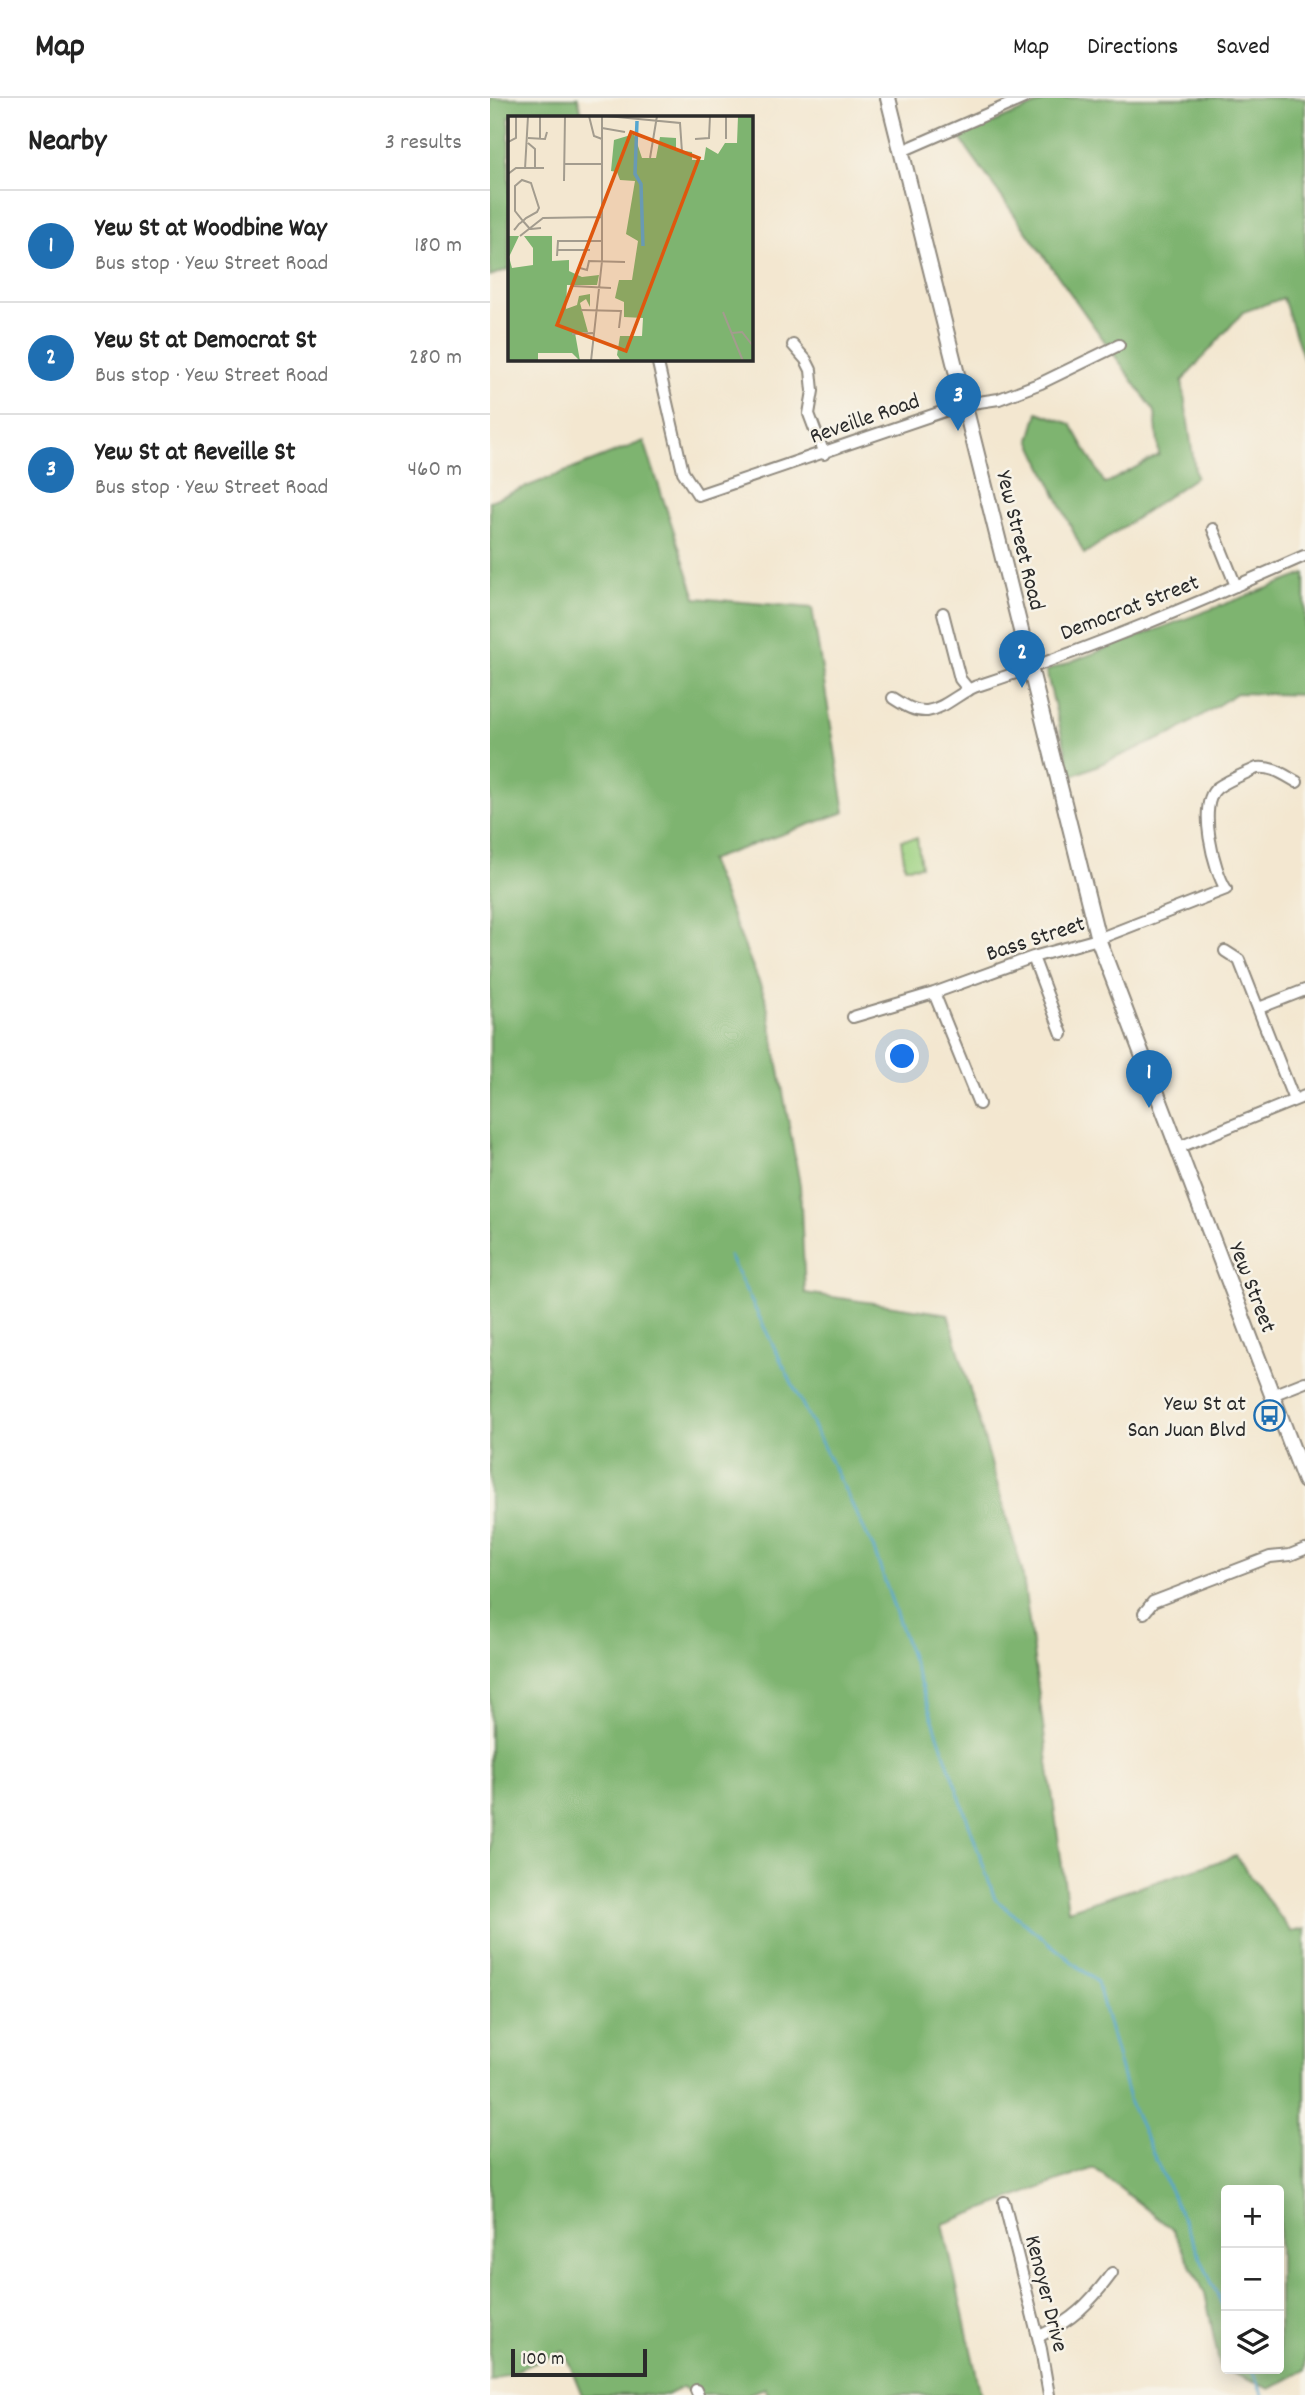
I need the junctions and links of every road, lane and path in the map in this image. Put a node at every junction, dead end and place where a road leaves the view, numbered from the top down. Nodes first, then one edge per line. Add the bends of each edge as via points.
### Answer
1 (888, 98) edge
2 (1024, 98) edge
3 (902, 151) junction
4 (793, 345) dead end
5 (1119, 345) dead end
6 (657, 360) edge
7 (965, 404) junction
8 (824, 454) junction
9 (1213, 529) dead end
10 (1304, 556) edge
11 (1236, 586) junction
12 (943, 613) dead end
13 (1029, 667) junction
14 (969, 690) junction
15 (893, 698) dead end
16 (1297, 782) dead end
17 (1098, 939) junction
18 (1225, 951) dead end
19 (1033, 957) junction
20 (1305, 990) edge
21 (934, 993) junction
22 (1259, 1008) junction
23 (853, 1017) dead end
24 (1062, 1034) dead end
25 (1299, 1098) edge
26 (979, 1104) dead end
27 (1177, 1148) junction
28 (1305, 1382) edge
29 (1272, 1395) junction
30 (1305, 1482) edge
31 (1305, 1549) edge
32 (1144, 1613) dead end
33 (1004, 2202) dead end
34 (1112, 2273) dead end
35 (1038, 2337) junction
36 (1049, 2395) edge

1 - 3 street, Yew Street Road
2 - 3 street
3 - 7 street, Yew Street Road
4 - 8 street via 811,370 809,414
5 - 7 street, Reveille Road via 1041,383 999,399
6 - 8 street, Reveille Road via 683,472 698,495
7 - 8 street, Reveille Road
7 - 13 street, Yew Street Road
9 - 11 street
10 - 11 street, Democrat Street
11 - 13 street, Democrat Street
12 - 14 street via 960,679
13 - 14 street, Democrat Street
13 - 17 street, Yew Street Road
14 - 15 street, Democrat Street via 931,710 917,711
16 - 17 street, Bass Street via 1263,767 1215,789 1209,829 1215,864 1226,889
17 - 19 street, Bass Street
17 - 27 street, Yew Street Road
18 - 22 street via 1239,960
19 - 21 street, Bass Street
19 - 24 street
20 - 22 street
21 - 23 street, Bass Street
21 - 26 street
22 - 25 street
25 - 27 street
27 - 29 street, Yew Street
28 - 29 street
29 - 30 street, Yew Street
31 - 32 street via 1270,1557 1153,1602
33 - 35 street, Kenoyer Drive
34 - 35 street via 1088,2304
35 - 36 street, Kenoyer Drive

